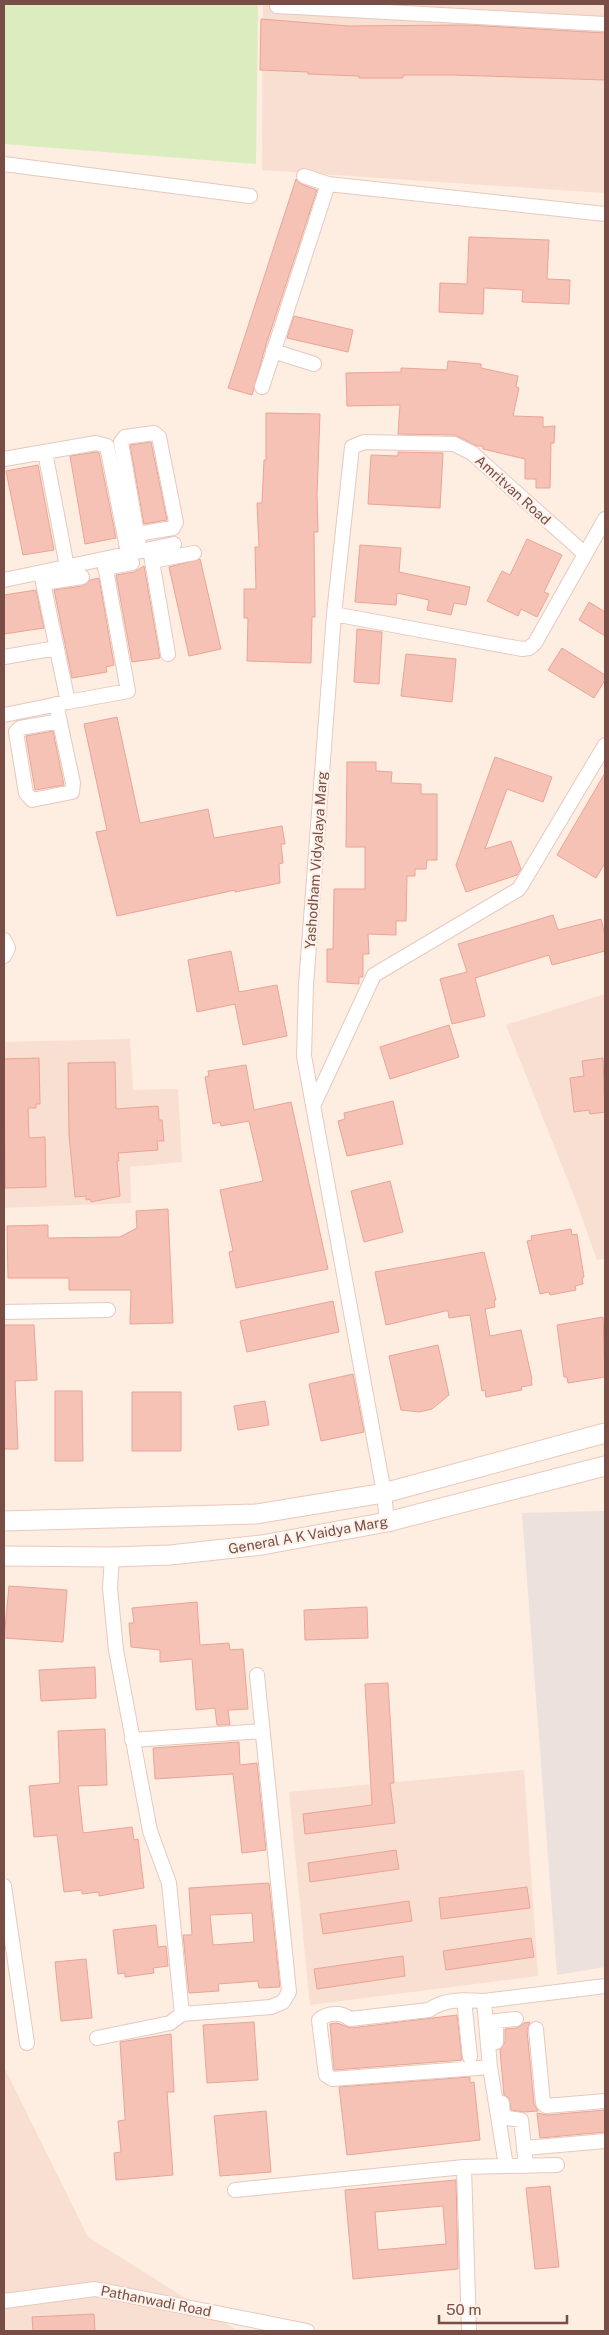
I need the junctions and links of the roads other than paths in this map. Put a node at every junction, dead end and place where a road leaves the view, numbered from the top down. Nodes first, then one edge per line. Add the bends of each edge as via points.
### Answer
1 (277, 6) dead end
2 (605, 24) edge
3 (4, 164) edge
4 (304, 176) dead end
5 (328, 184) junction
6 (250, 196) dead end
7 (605, 214) edge
8 (273, 351) junction
9 (314, 364) dead end
10 (262, 388) dead end
11 (44, 452) junction
12 (4, 459) edge
13 (605, 519) edge
14 (137, 534) junction
15 (174, 544) dead end
16 (194, 553) dead end
17 (584, 554) junction
18 (140, 555) junction
19 (104, 564) junction
20 (67, 567) junction
21 (82, 577) dead end
22 (4, 578) edge
23 (42, 578) junction
24 (334, 614) junction
25 (57, 648) junction
26 (168, 654) dead end
27 (4, 657) edge
28 (62, 703) junction
29 (4, 715) edge
30 (60, 721) junction
31 (605, 745) edge
32 (4, 940) edge
33 (4, 956) edge
34 (313, 1106) junction
35 (108, 1310) dead end
36 (4, 1312) edge
37 (605, 1434) edge
38 (605, 1466) edge
39 (384, 1493) junction
40 (4, 1521) edge
41 (387, 1522) junction
42 (4, 1556) edge
43 (112, 1557) junction
44 (257, 1675) dead end
45 (263, 1731) junction
46 (132, 1740) junction
47 (4, 1886) edge
48 (605, 1986) edge
49 (464, 2000) junction
50 (484, 2002) junction
51 (182, 2014) junction
52 (516, 2019) dead end
53 (536, 2029) dead end
54 (97, 2038) dead end
55 (27, 2043) dead end
56 (470, 2057) dead end
57 (490, 2068) junction
58 (605, 2101) edge
59 (605, 2141) edge
60 (525, 2148) junction
61 (557, 2165) dead end
62 (506, 2166) junction
63 (526, 2166) junction
64 (464, 2167) junction
65 (235, 2190) dead end
66 (4, 2301) edge
67 (307, 2331) edge
68 (469, 2331) edge

1 - 2 street
3 - 6 street
4 - 5 street
5 - 7 street
5 - 8 street
8 - 9 street
8 - 10 street
11 - 12 street
11 - 18 street via 96,443 107,446
11 - 20 street
13 - 17 street
14 - 14 street via 121,442 125,437 154,433 159,437 176,522 173,528
14 - 18 street
15 - 18 street
16 - 18 street
17 - 24 street via 530,648
17 - 24 street, Amritvan Road via 464,448 454,444 364,442 352,447 350,453
18 - 19 street
18 - 26 street
19 - 20 street
19 - 28 street via 128,691
20 - 23 street
21 - 23 street
22 - 23 street
23 - 25 street
24 - 34 street, Yashodham Vidyalaya Marg via 306,985 304,1056
25 - 27 street
25 - 28 street
28 - 29 street
28 - 30 street
30 - 30 street via 20,728 16,732 26,793 32,800 72,792
31 - 34 street via 519,889 374,975
32 - 33 street via 8,948
34 - 39 street, Yashodham Vidyalaya Marg
35 - 36 street
37 - 39 main road, General A K Vaidya Marg
38 - 41 main road, General A K Vaidya Marg
39 - 40 main road, General A K Vaidya Marg via 256,1514
39 - 41 street, Yashodham Vidyalaya Marg
41 - 43 main road, General A K Vaidya Marg via 262,1545 170,1555
42 - 43 main road, General A K Vaidya Marg
43 - 46 street via 110,1588 114,1636
44 - 45 street
45 - 46 street
45 - 51 street via 289,1992 283,2002 271,2007
46 - 51 street via 150,1831 169,1883
47 - 55 street
48 - 50 street
49 - 50 street
49 - 56 street
49 - 57 street via 440,2002 429,2010 350,2019 344,2014 324,2015 319,2020 326,2075 332,2079
50 - 57 street
51 - 54 street via 170,2023
52 - 60 street via 496,2021 495,2027 503,2114 507,2118 521,2120
53 - 58 street via 543,2103 546,2106
57 - 62 street
59 - 60 street
60 - 63 street
61 - 63 street
62 - 63 street
62 - 64 street
64 - 65 street
64 - 68 street
66 - 67 street, Pathanwadi Road via 95,2289

